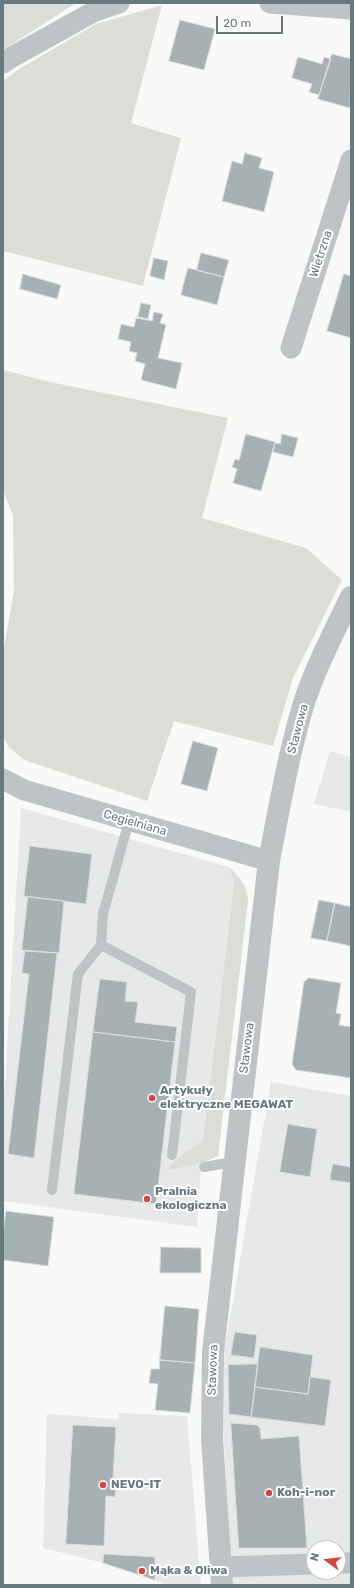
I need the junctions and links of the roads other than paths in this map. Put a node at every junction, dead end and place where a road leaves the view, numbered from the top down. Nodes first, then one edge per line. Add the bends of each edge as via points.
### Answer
1 (119, 3) edge
2 (270, 3) edge
3 (351, 9) edge
4 (3, 64) edge
5 (351, 160) edge
6 (291, 348) dead end
7 (351, 596) edge
8 (3, 779) edge
9 (129, 821) junction
10 (269, 861) junction
11 (101, 945) junction
12 (172, 1155) dead end
13 (234, 1162) junction
14 (204, 1167) dead end
15 (52, 1190) dead end
16 (306, 1565) edge
17 (222, 1576) edge

1 - 4 street via 95,11 12,56
2 - 3 street
5 - 6 street, Wietrzna
7 - 10 street, Stawowa via 304,705 283,784
8 - 9 street, Cegielniana via 24,790
9 - 10 street, Cegielniana
9 - 11 lane via 103,914
10 - 13 street, Stawowa
11 - 12 lane via 191,992
11 - 15 lane via 78,974
13 - 14 lane
13 - 17 street, Stawowa via 213,1352 212,1439
16 - 17 street

